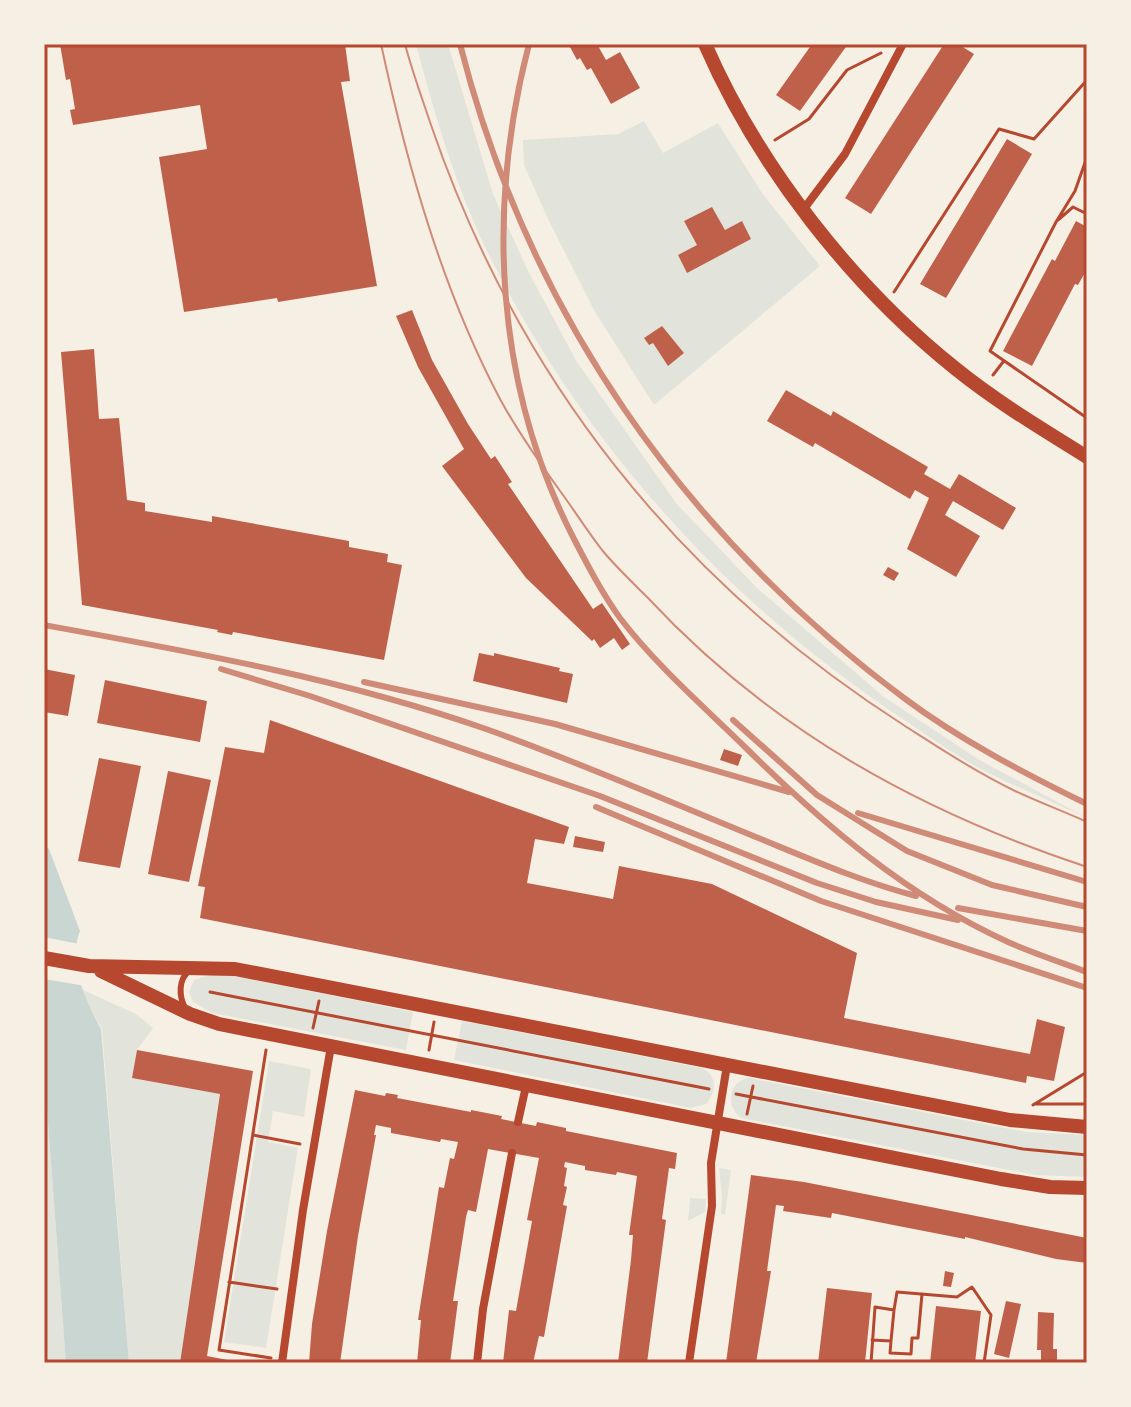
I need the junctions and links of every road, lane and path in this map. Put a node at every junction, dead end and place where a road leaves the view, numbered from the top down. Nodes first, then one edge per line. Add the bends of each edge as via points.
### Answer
1 (705, 44) edge
2 (903, 44) edge
3 (887, 50) dead end
4 (1087, 80) edge
5 (761, 149) junction
6 (1087, 157) edge
7 (803, 210) junction
8 (1087, 214) edge
9 (1056, 222) junction
10 (886, 306) junction
11 (1003, 361) junction
12 (991, 379) dead end
13 (1087, 418) edge
14 (1087, 457) edge
15 (44, 958) edge
16 (89, 966) junction
17 (195, 967) junction
18 (322, 985) junction
19 (210, 992) dead end
20 (437, 1008) junction
21 (190, 1014) junction
22 (317, 1014) junction
23 (269, 1035) junction
24 (432, 1036) junction
25 (310, 1043) junction
26 (331, 1046) junction
27 (727, 1065) junction
28 (427, 1066) junction
29 (756, 1070) junction
30 (1087, 1072) edge
31 (526, 1086) junction
32 (723, 1091) junction
33 (751, 1097) junction
34 (1034, 1104) junction
35 (1087, 1104) edge
36 (1010, 1120) junction
37 (518, 1122) dead end
38 (718, 1124) junction
39 (1087, 1127) edge
40 (744, 1129) junction
41 (253, 1135) junction
42 (314, 1147) junction
43 (512, 1153) dead end
44 (1087, 1155) edge
45 (1087, 1188) edge
46 (229, 1282) junction
47 (292, 1291) junction
48 (922, 1294) junction
49 (894, 1310) junction
50 (872, 1340) junction
51 (891, 1341) junction
52 (283, 1362) edge
53 (477, 1363) edge
54 (689, 1363) edge
55 (871, 1363) edge
56 (984, 1363) edge

1 - 5 street
2 - 7 street via 845,154
3 - 5 path via 847,70 809,119
4 - 10 path via 1034,139 999,129
5 - 7 street
6 - 9 path
7 - 10 street
8 - 9 path via 1073,207
9 - 11 path via 990,351
10 - 14 street via 995,399
11 - 12 path
11 - 13 path
15 - 16 street
16 - 17 street
16 - 21 street
17 - 18 street
17 - 21 lane via 181,987
18 - 20 street
18 - 22 path
19 - 22 path
20 - 24 path
20 - 27 street
21 - 23 street
22 - 24 path
22 - 25 path
23 - 25 street
23 - 41 path
24 - 28 path
24 - 32 path
25 - 26 street
26 - 28 street
26 - 42 street
27 - 29 street
27 - 32 street
28 - 31 street
29 - 33 path
29 - 36 street
30 - 34 path
31 - 37 street
31 - 38 street
32 - 33 path
32 - 38 street
33 - 40 path
33 - 44 path via 1023,1149
34 - 35 path
34 - 36 path
36 - 39 street
38 - 40 street
38 - 54 street
40 - 45 street via 1001,1179
41 - 42 path
41 - 46 path
42 - 47 street
43 - 53 street
46 - 47 path
46 - 52 path via 219,1350
47 - 52 street
48 - 49 path via 897,1292
48 - 51 path via 911,1354 890,1353
48 - 56 path via 957,1297 972,1287 991,1315
49 - 50 path via 875,1307
49 - 51 path
50 - 51 path
50 - 55 path

